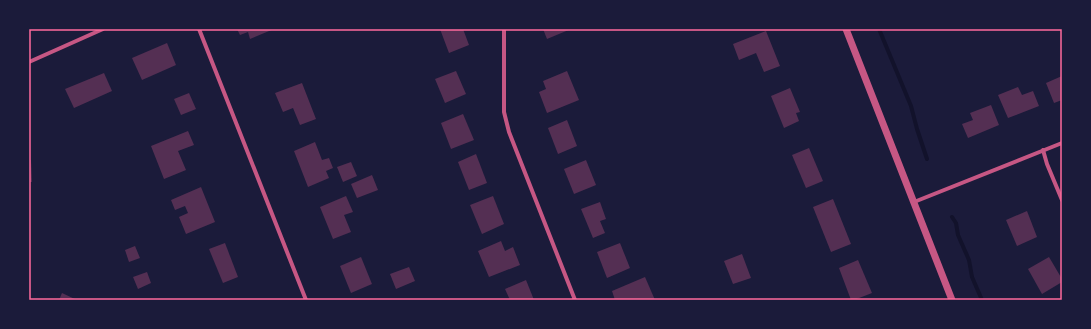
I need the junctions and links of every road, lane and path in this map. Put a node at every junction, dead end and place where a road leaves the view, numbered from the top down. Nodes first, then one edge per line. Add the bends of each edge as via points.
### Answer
1 (103, 29) edge
2 (199, 29) edge
3 (504, 29) edge
4 (846, 29) edge
5 (29, 62) edge
6 (1062, 142) edge
7 (1043, 150) junction
8 (1062, 200) edge
9 (914, 202) junction
10 (306, 300) edge
11 (575, 300) edge
12 (952, 300) edge

1 - 5 street
2 - 10 street
3 - 11 street via 504,112 508,132
4 - 9 street
6 - 7 street
7 - 8 street
7 - 9 street
9 - 12 street

